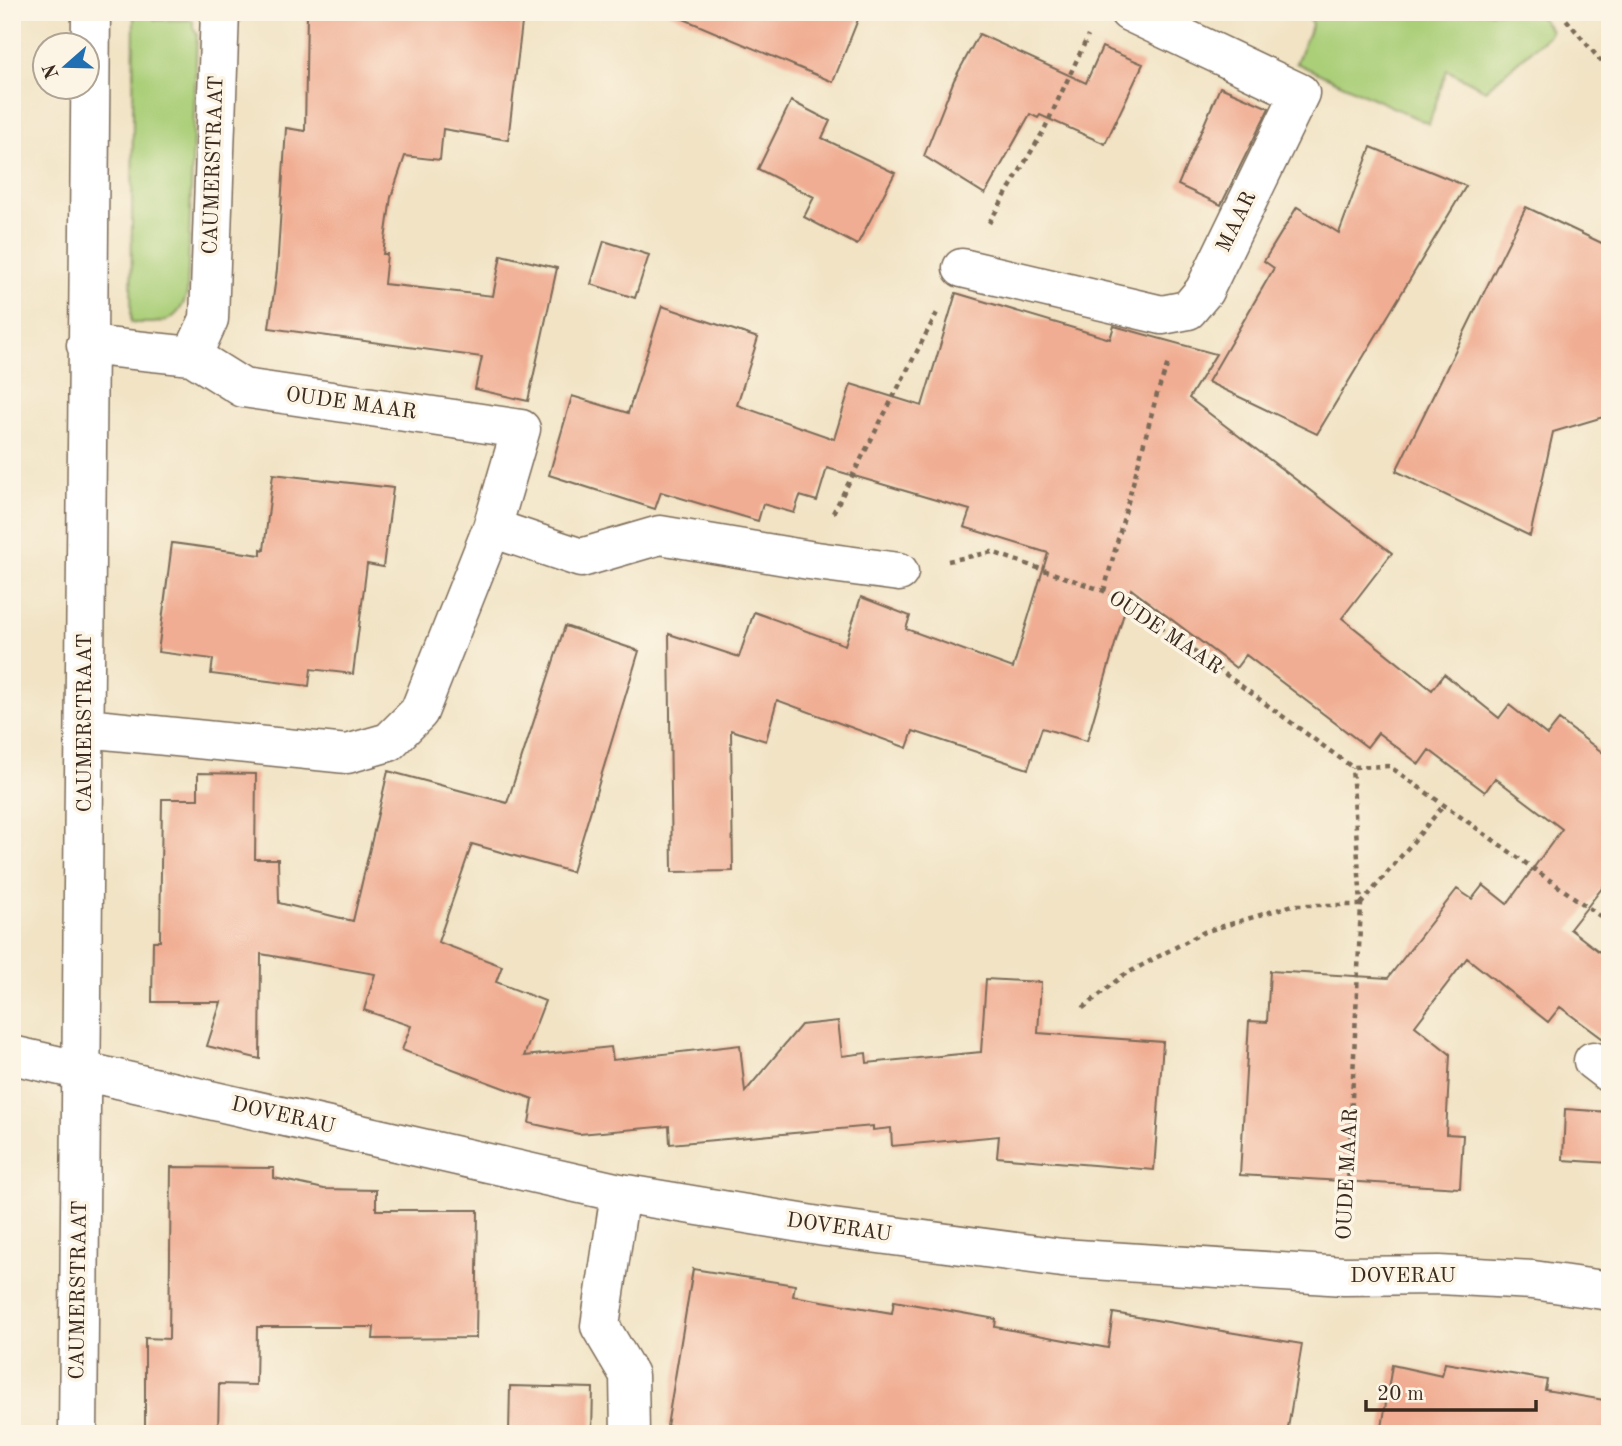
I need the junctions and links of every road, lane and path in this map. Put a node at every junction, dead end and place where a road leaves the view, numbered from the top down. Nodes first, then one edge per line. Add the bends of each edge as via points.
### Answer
1 (91, 12) edge
2 (220, 12) edge
3 (1129, 12) edge
4 (1560, 12) edge
5 (1610, 72) edge
6 (962, 268) dead end
7 (1188, 310) junction
8 (86, 345) junction
9 (192, 356) junction
10 (492, 528) junction
11 (900, 572) joint
12 (1104, 591) junction
13 (85, 728) junction
14 (1352, 767) junction
15 (1444, 805) junction
16 (1361, 905) junction
17 (1610, 923) edge
18 (1083, 1008) dead end
19 (12, 1055) edge
20 (81, 1070) junction
21 (620, 1194) junction
22 (1344, 1276) junction
23 (1610, 1291) edge
24 (78, 1434) edge
25 (630, 1434) edge

1 - 8 street, CAUMERSTRAAT
2 - 9 street, CAUMERSTRAAT via 209,319
3 - 7 street, MAAR via 1300,93 1204,291
4 - 5 path
6 - 7 street via 1162,315
7 - 12 path via 1157,394
8 - 9 street, OUDE MAAR
8 - 13 street, CAUMERSTRAAT
9 - 10 street, OUDE MAAR via 243,388 521,429
10 - 11 street via 581,558 660,535
10 - 13 street, OUDE MAAR via 419,712 389,742 346,754
11 - 12 path, OUDE MAAR via 992,552
12 - 14 path, OUDE MAAR via 1158,625
13 - 20 street, CAUMERSTRAAT
14 - 15 path via 1389,766
14 - 16 path, OUDE MAAR
15 - 16 path
15 - 17 path
16 - 18 path via 1293,905 1204,932 1122,976
16 - 22 path, OUDE MAAR
19 - 20 street, DOVERAU
20 - 21 street, DOVERAU
20 - 24 street, CAUMERSTRAAT
21 - 22 street, DOVERAU via 1062,1258
21 - 25 street via 600,1326 629,1375
22 - 23 street, DOVERAU via 1533,1280

